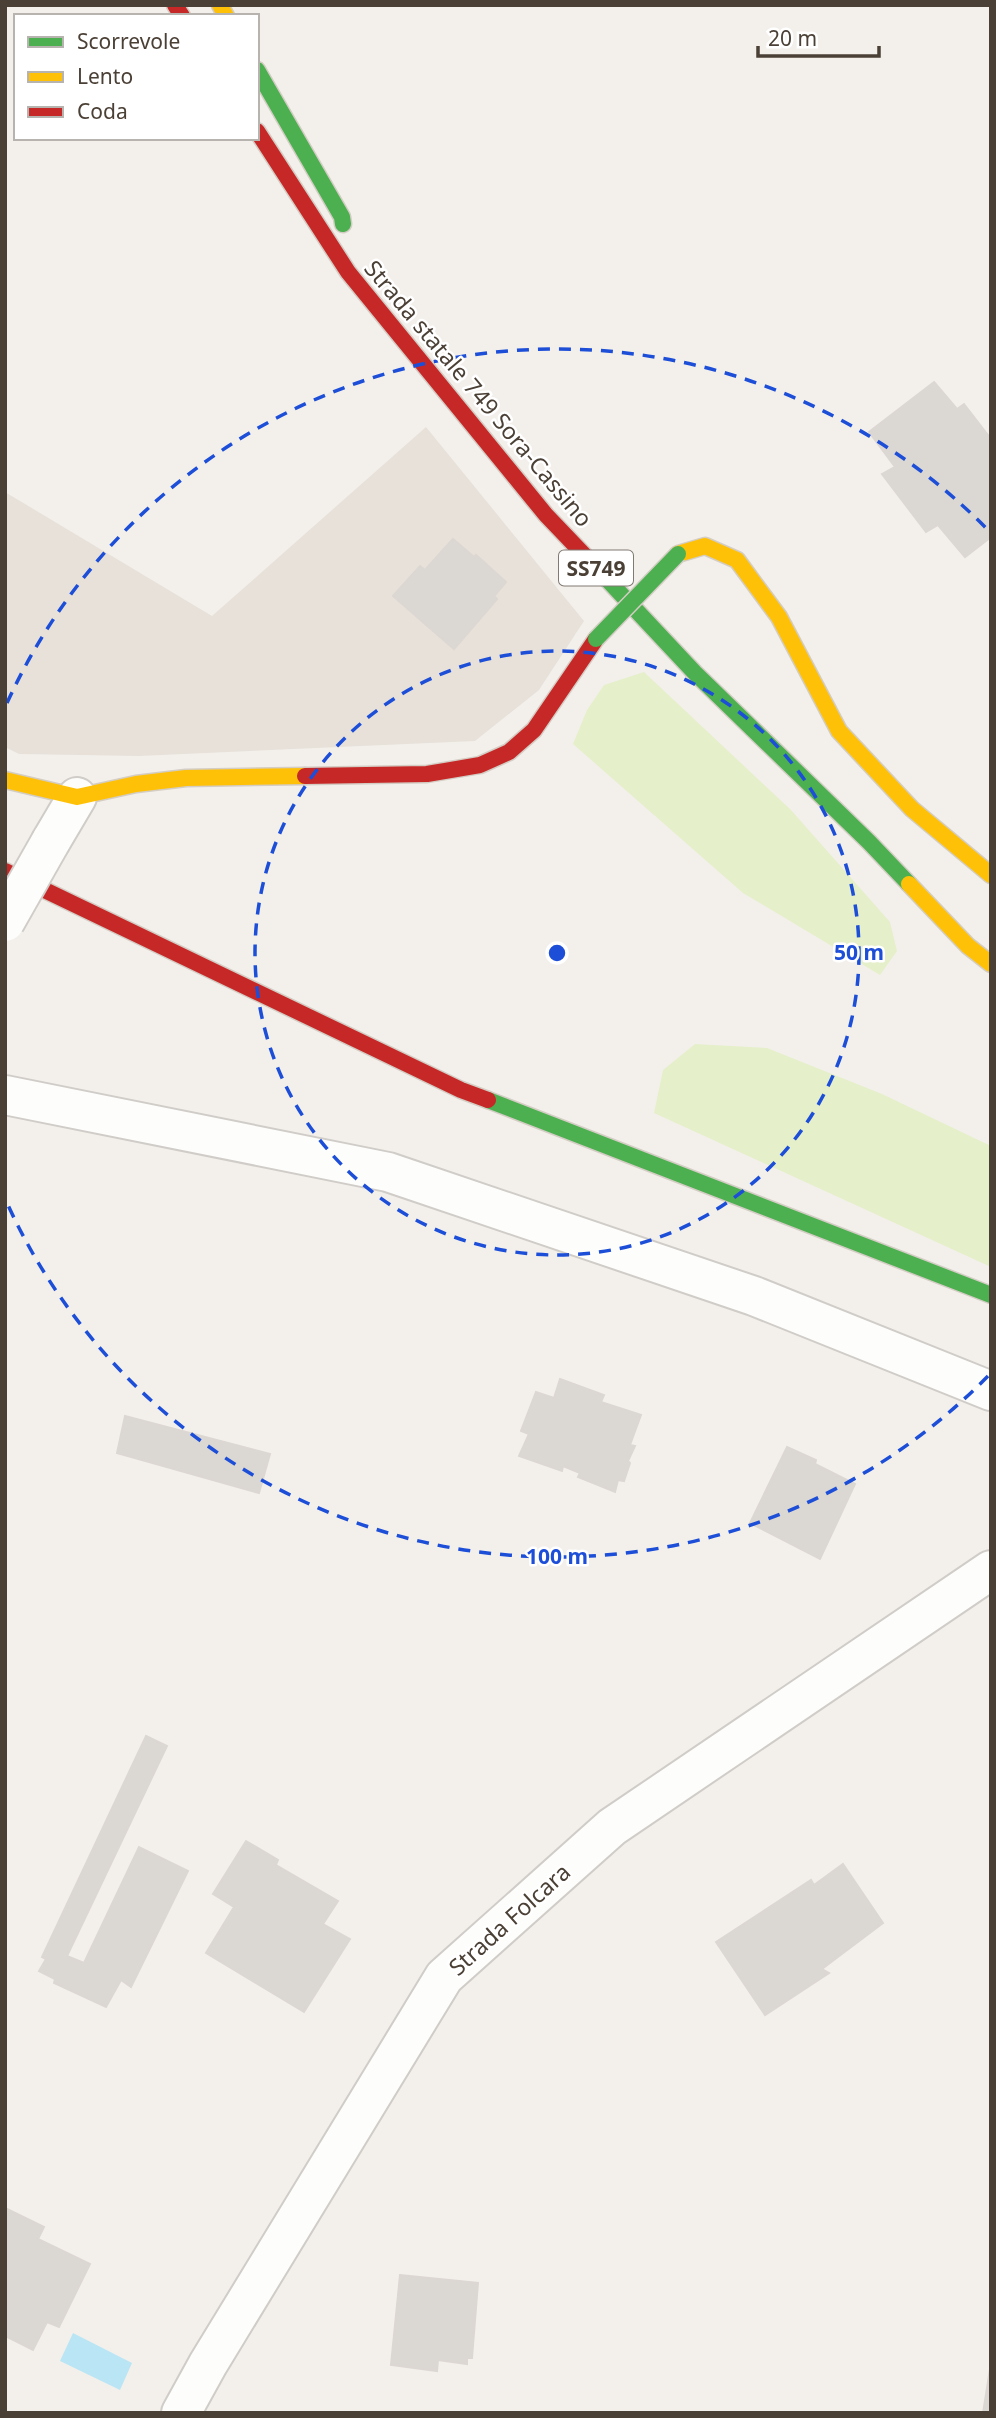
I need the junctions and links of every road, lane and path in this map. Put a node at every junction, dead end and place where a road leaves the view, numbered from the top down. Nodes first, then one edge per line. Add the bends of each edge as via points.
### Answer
1 (259, 73) edge
2 (259, 134) edge
3 (348, 272) junction
4 (5, 780) edge
5 (77, 797) junction
6 (869, 842) junction
7 (5, 871) edge
8 (991, 875) edge
9 (935, 889) dead end
10 (5, 922) edge
11 (991, 964) edge
12 (5, 1095) edge
13 (991, 1295) edge
14 (991, 1391) edge
15 (991, 1570) edge
16 (181, 2413) edge

1 - 3 main road via 342,217
2 - 3 main road, Strada statale 749 Sora-Cassino / SS749
3 - 6 main road, Strada statale 749 Sora-Cassino / SS749 via 546,515 695,673
4 - 5 main road
5 - 8 main road, bridge via 186,778 427,774 480,765 509,752 534,730 596,639 678,554 705,546 737,560 779,618 839,731 912,809
5 - 10 street, bridge
6 - 9 main road, Strada statale 749 Sora-Cassino / SS749
6 - 11 main road, Strada statale 749 Sora-Cassino / SS749 via 968,946
7 - 13 main road via 461,1090
12 - 14 street via 388,1172 754,1296
15 - 16 street, Strada Folcara via 612,1826 444,1977

